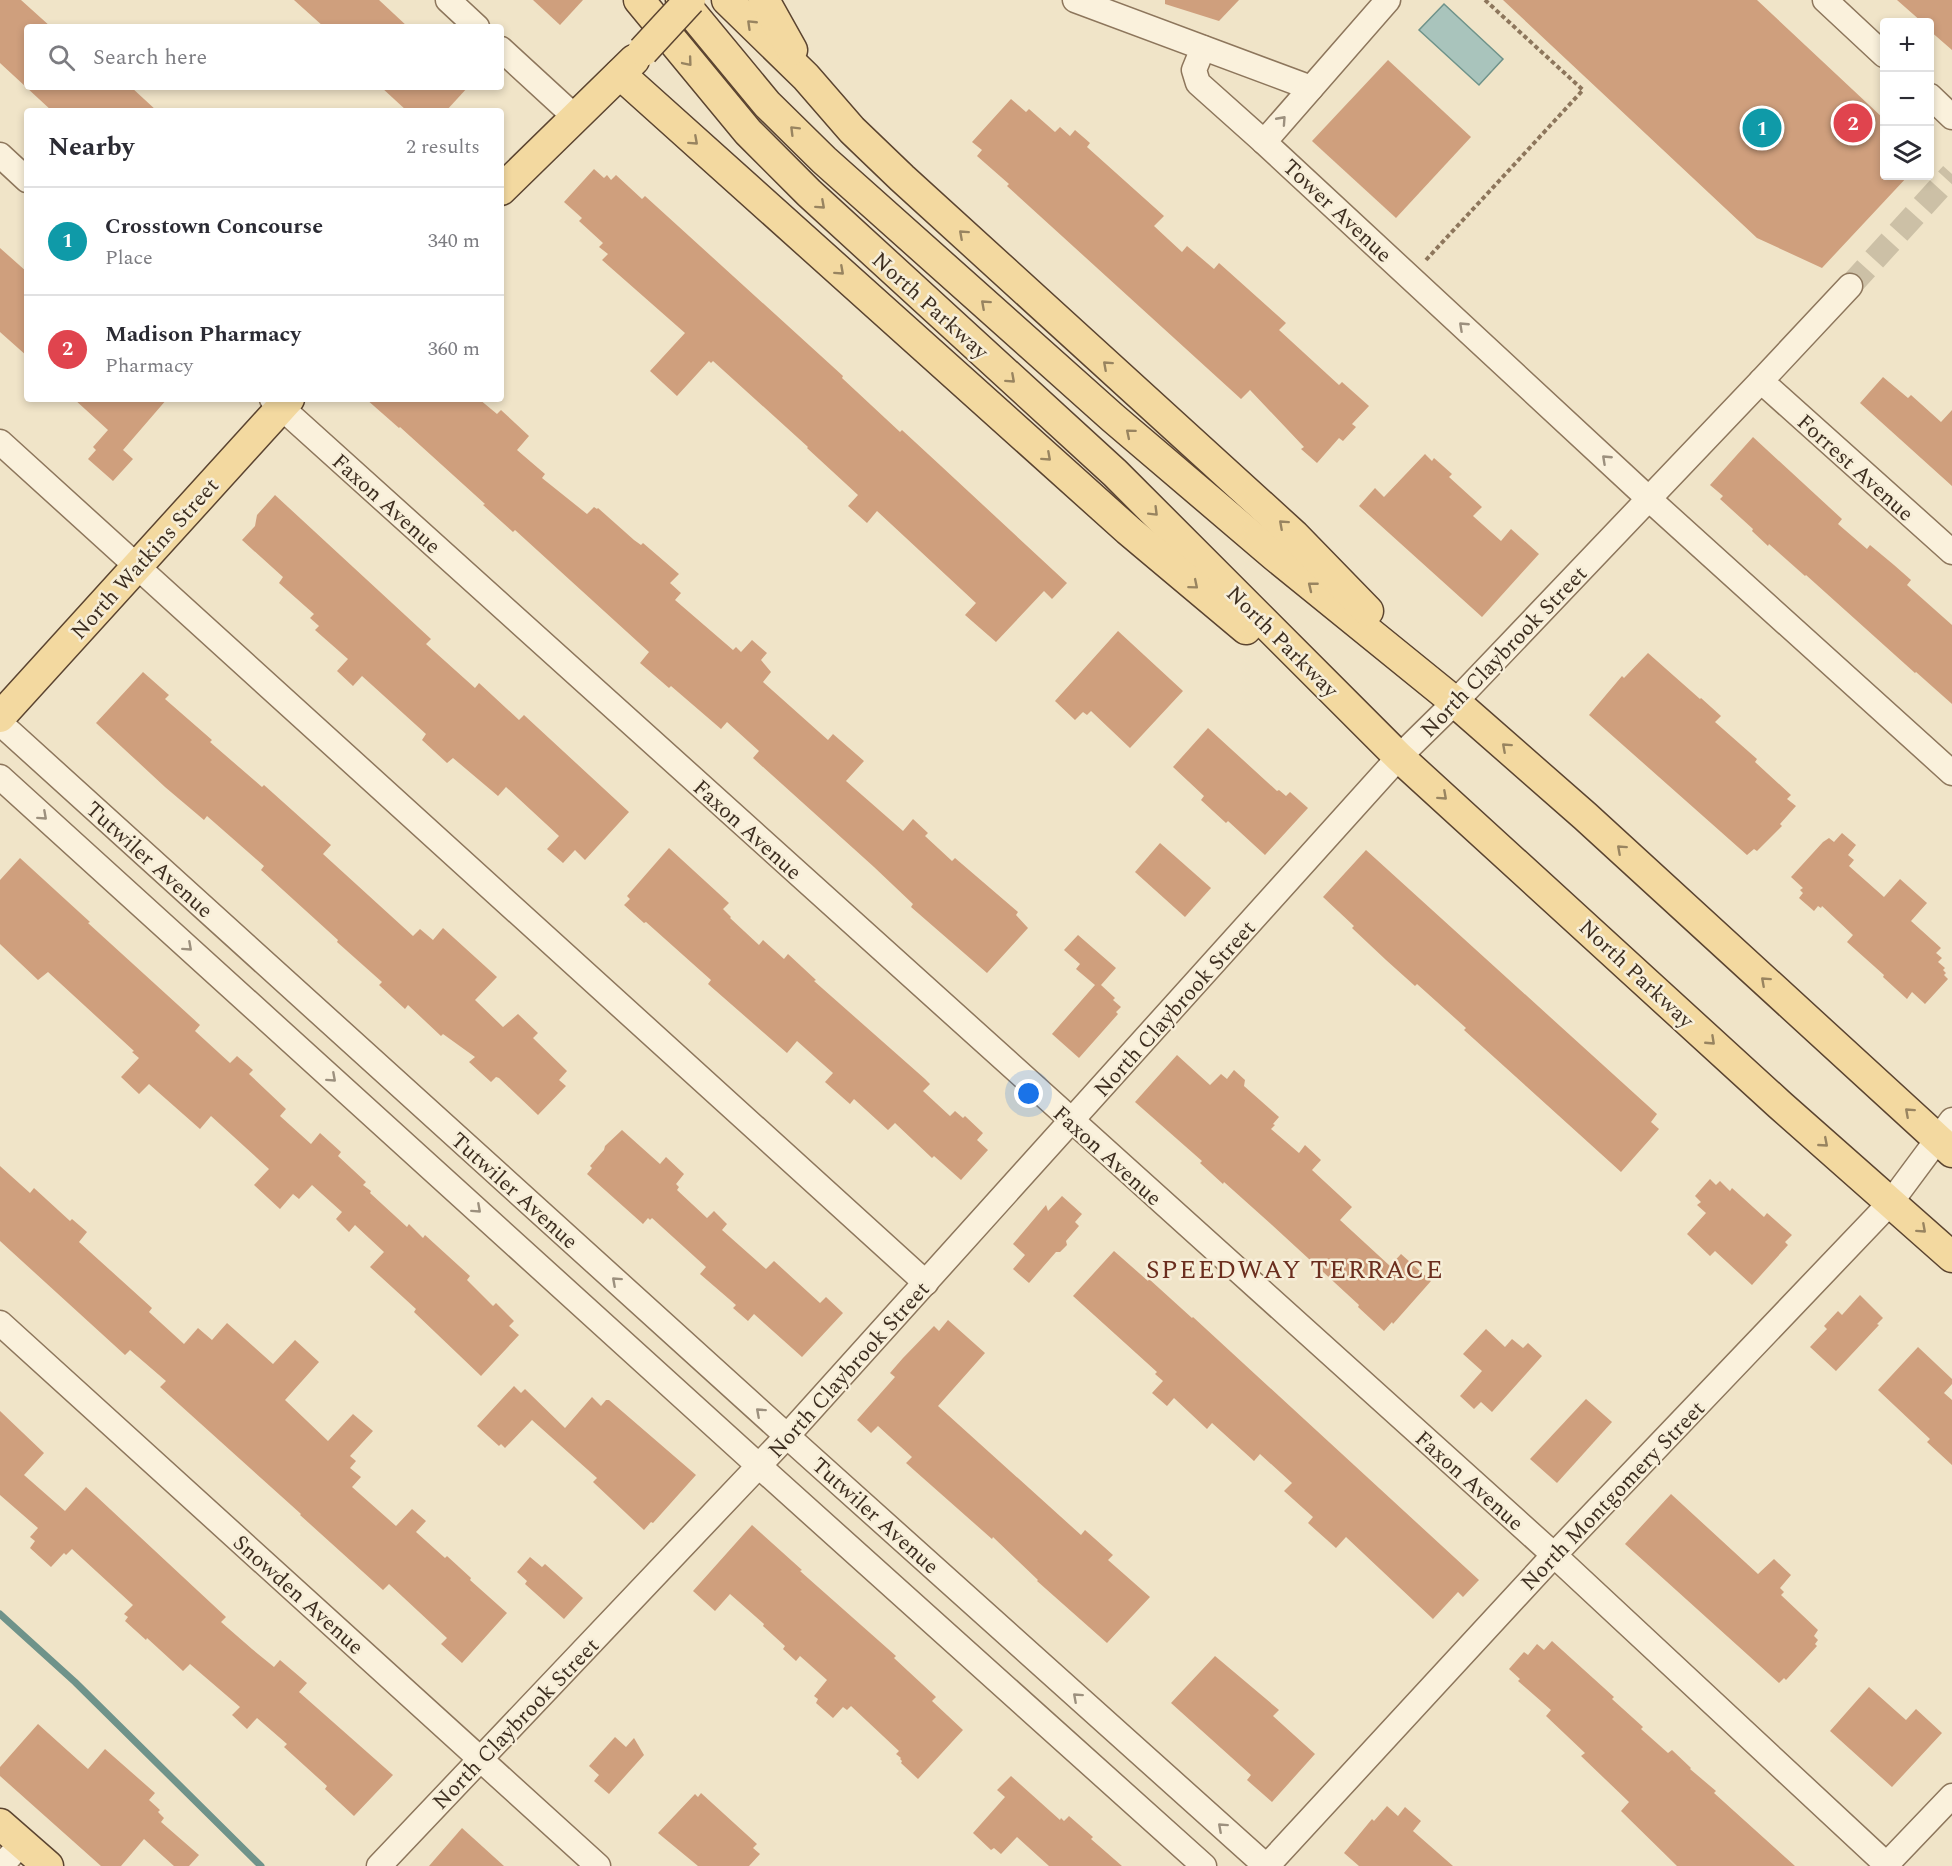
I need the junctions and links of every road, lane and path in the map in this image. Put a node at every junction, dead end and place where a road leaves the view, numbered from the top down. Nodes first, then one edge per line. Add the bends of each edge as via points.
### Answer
1 (448, 0) edge
2 (639, 0) edge
3 (681, 0) edge
4 (690, 0) edge
5 (727, 0) edge
6 (764, 0) edge
7 (1077, 0) edge
8 (1388, 0) edge
9 (1485, 0) edge
10 (1825, 0) edge
11 (474, 24) edge
12 (1203, 48) junction
13 (1880, 51) edge
14 (504, 52) edge
15 (620, 74) junction
16 (806, 77) junction
17 (1311, 88) junction
18 (1934, 101) edge
19 (575, 117) junction
20 (1952, 117) edge
21 (1264, 142) junction
22 (0, 156) edge
23 (24, 177) edge
24 (504, 187) edge
25 (1418, 253) dead end
26 (1850, 286) tunnel mouth
27 (1761, 381) junction
28 (280, 402) edge
29 (0, 442) edge
30 (1649, 499) junction
31 (1952, 552) edge
32 (136, 566) junction
33 (1455, 702) junction
34 (0, 717) edge
35 (0, 723) edge
36 (1399, 757) junction
37 (1952, 773) edge
38 (0, 777) edge
39 (406, 1091) junction
40 (379, 1121) junction
41 (1071, 1122) junction
42 (1947, 1137) edge
43 (1891, 1202) junction
44 (1952, 1257) edge
45 (926, 1283) junction
46 (0, 1323) edge
47 (788, 1436) junction
48 (759, 1466) junction
49 (1554, 1556) junction
50 (481, 1759) junction
51 (1952, 1796) edge
52 (11, 1834) edge
53 (1887, 1865) edge
54 (1, 1866) edge
55 (48, 1866) edge
56 (379, 1866) edge
57 (598, 1866) edge
58 (1204, 1866) edge
59 (1266, 1866) edge

1 - 11 street
2 -> 36 main road, North Parkway via 748,132 809,193 1115,473
33 -> 3 main road, North Parkway via 1113,418 824,160 767,104
4 - 15 main road, bridge
16 -> 5 main road
6 - 16 main road
7 - 12 street
8 - 17 street, Tower Avenue
9 - 25 path via 1583,90 1427,261
10 - 13 street
12 - 17 street
12 - 21 street via 1194,70 1198,82
14 - 19 street
15 - 19 main road
15 -> 36 main road via 1128,530
33 -> 16 main road via 1311,551 902,178 852,130
21 -> 17 street, Tower Avenue
18 - 20 street
19 - 24 main road
30 -> 21 street, Tower Avenue
22 - 23 street
26 - 27 street, North Claybrook Street
27 - 30 street, North Claybrook Street
27 - 31 street, Forrest Avenue
28 - 32 main road, North Watkins Street
28 - 41 street, Faxon Avenue
29 - 32 street
30 - 33 street, North Claybrook Street
30 - 37 street, Tower Avenue
32 - 34 main road, North Watkins Street
32 - 45 street
33 - 36 street, North Claybrook Street
42 -> 33 main road, North Parkway
35 - 39 street, Tutwiler Avenue
36 - 41 street, North Claybrook Street
36 -> 43 main road, North Parkway
38 -> 40 street, Tutwiler Avenue
39 - 40 street
47 -> 39 street, Tutwiler Avenue
40 -> 48 street, Tutwiler Avenue
41 - 45 street, North Claybrook Street
41 - 49 street, Faxon Avenue
42 - 43 street, North Montgomery Street
43 -> 44 main road, North Parkway
43 - 49 street, North Montgomery Street
45 - 47 street, North Claybrook Street
46 - 50 street, Snowden Avenue
47 - 48 street, North Claybrook Street
59 -> 47 street, Tutwiler Avenue
48 - 50 street, North Claybrook Street
48 - 58 street, Tutwiler Avenue
49 - 53 street, Faxon Avenue
49 - 59 street, North Montgomery Street
50 - 56 street, North Claybrook Street
50 - 57 street, Snowden Avenue
51 - 53 street
52 - 54 street
52 - 55 main road

